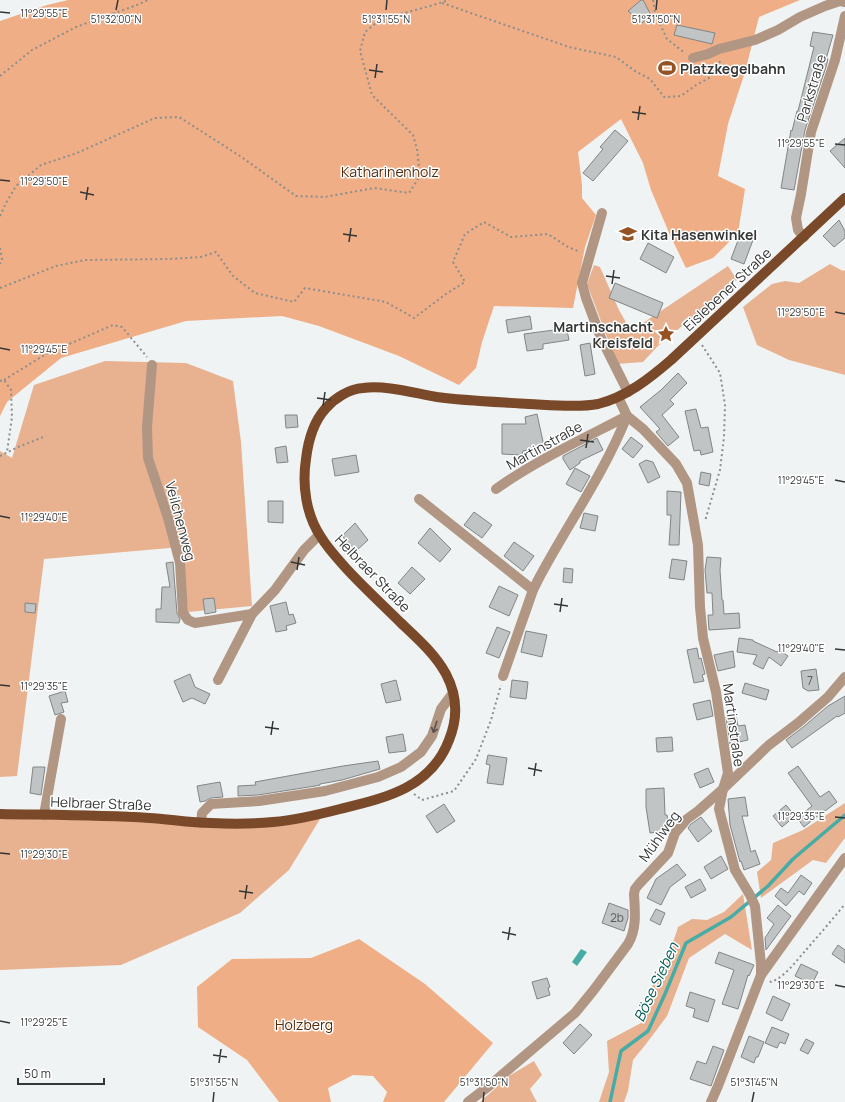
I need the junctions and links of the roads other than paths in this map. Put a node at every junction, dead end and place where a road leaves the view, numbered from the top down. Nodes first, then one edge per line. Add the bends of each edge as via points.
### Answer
1 (845, 2) edge
2 (845, 16) edge
3 (693, 58) road end
4 (845, 198) edge
5 (602, 213) dead end
6 (804, 237) junction
7 (152, 365) road end
8 (628, 392) junction
9 (618, 397) junction
10 (553, 405) joint
11 (627, 416) junction
12 (496, 488) dead end
13 (419, 499) dead end
14 (319, 535) junction
15 (533, 590) junction
16 (252, 614) junction
17 (504, 676) road end
18 (845, 677) edge
19 (218, 680) dead end
20 (453, 693) junction
21 (62, 719) dead end
22 (723, 789) junction
23 (0, 814) edge
24 (44, 815) junction
25 (201, 823) junction
26 (845, 858) edge
27 (761, 974) junction
28 (468, 1102) edge
29 (711, 1102) edge

1 - 3 street via 825,6 755,40
2 - 6 street, Parkstraße via 835,60 811,132 796,218 798,230
4 - 6 main road, Eislebener Straße
5 - 8 street via 582,283 601,338
6 - 8 main road, Eislebener Straße via 660,370
7 - 16 street, Veilchenweg via 147,427 148,458 180,563 183,613 188,620 195,623
8 - 9 main road, Eislebener Straße
9 - 10 main road, Eislebener Straße via 592,405
9 - 11 street, Martinstraße
10 - 14 main road, Helbraer Straße via 453,398 372,387 346,393 326,407 321,414 312,433 306,456 306,498
11 - 12 street, Martinstraße
11 - 15 street via 605,464
11 - 22 street, Martinstraße via 676,464 687,484 698,545 703,638 716,692 728,773
13 - 15 street
14 - 16 street via 304,550 275,590
14 - 20 main road, Helbraer Straße via 352,575 430,651 444,671
15 - 17 street
16 - 19 street
18 - 22 street, Mühlweg via 828,697 769,745
20 -> 25 street via 440,709 432,736 421,752 401,767 378,777 325,791 259,801 211,804 202,813
20 - 25 main road, Helbraer Straße via 455,721 444,752 430,771 406,789 371,802 295,819 254,823
21 - 24 street
22 - 27 street, Martinstraße via 719,809 735,870 755,906
22 - 28 street, Mühlweg via 687,819 675,833 668,852 637,887 634,894 635,926 630,941 579,1008 529,1053
23 - 24 main road, Helbraer Straße
24 - 25 main road, Helbraer Straße via 149,818
26 - 27 street
27 - 29 street

